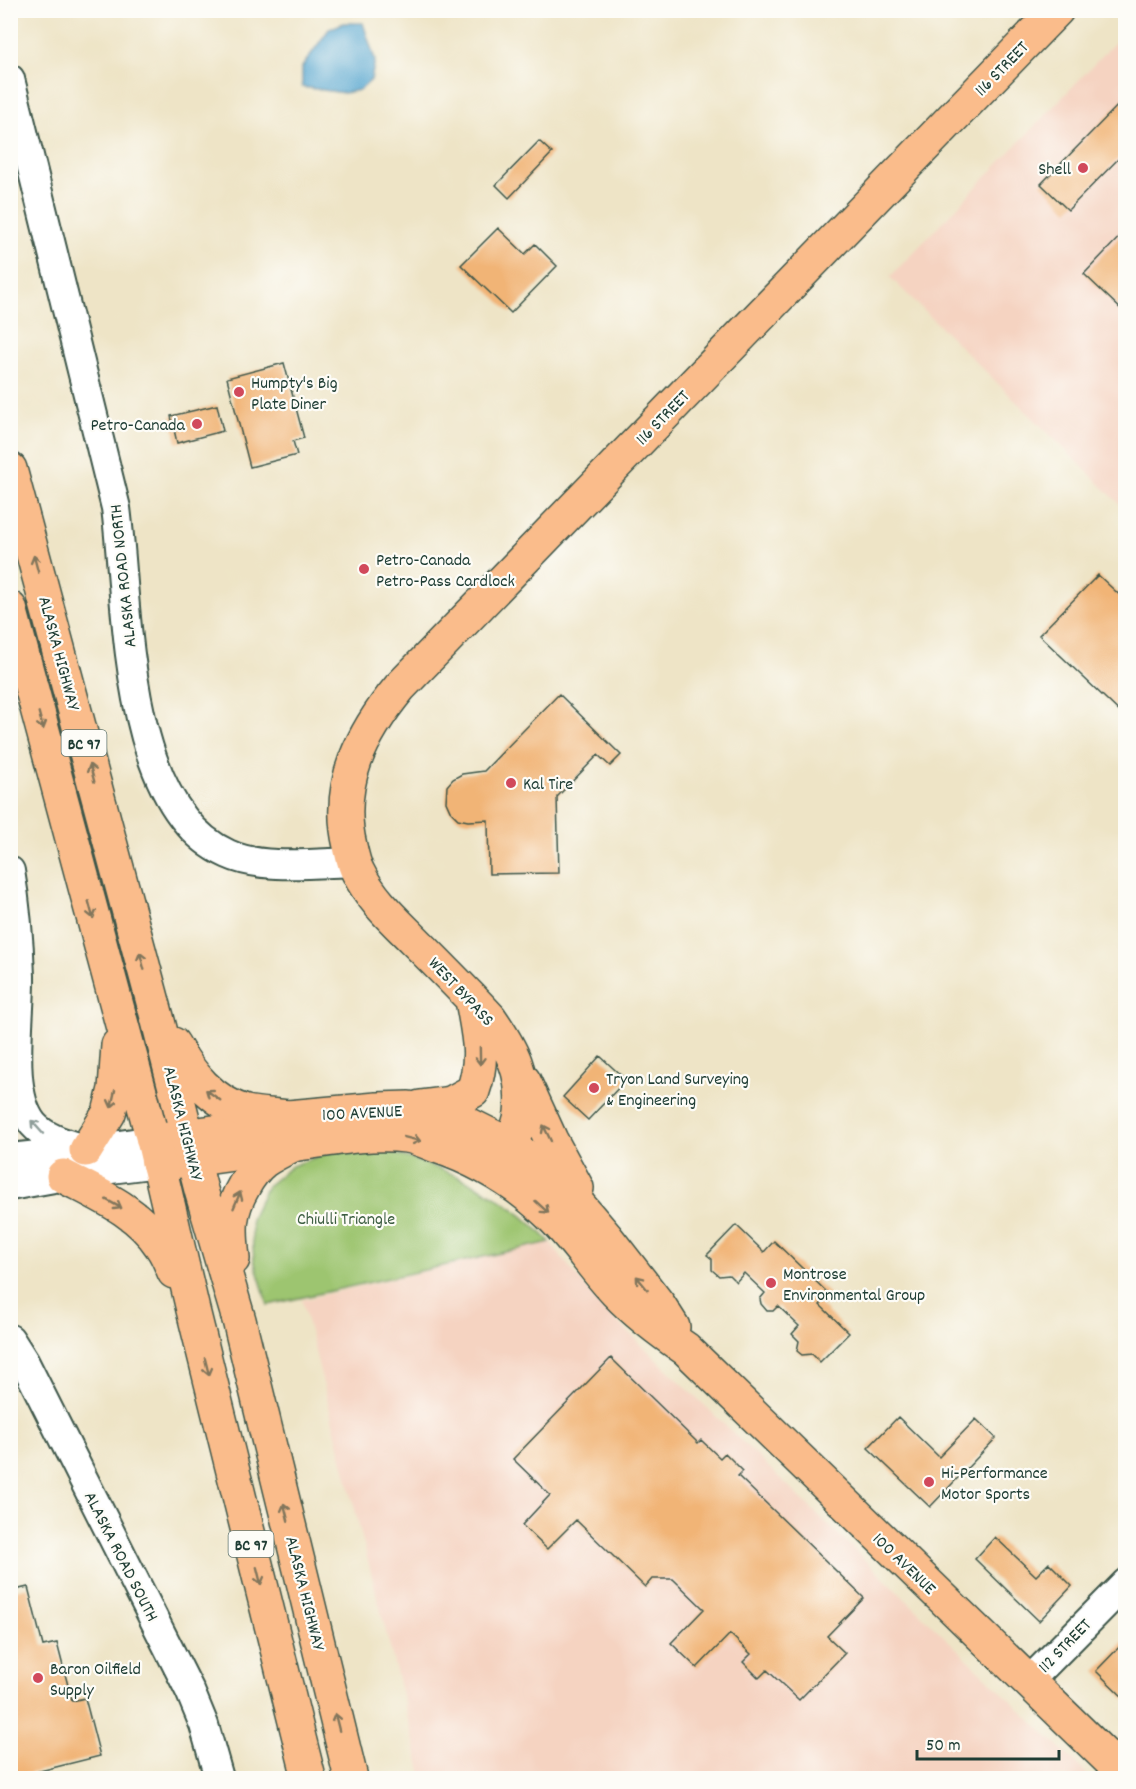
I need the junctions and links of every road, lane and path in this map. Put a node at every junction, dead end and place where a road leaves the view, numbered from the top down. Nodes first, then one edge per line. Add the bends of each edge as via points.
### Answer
1 (1057, 10) edge
2 (10, 79) edge
3 (10, 469) edge
4 (10, 608) edge
5 (354, 862) junction
6 (10, 871) edge
7 (471, 998) junction
8 (157, 1017) junction
9 (120, 1020) junction
10 (520, 1072) junction
11 (14, 1086) edge
12 (409, 1108) junction
13 (291, 1131) junction
14 (191, 1148) junction
15 (86, 1150) junction
16 (155, 1152) junction
17 (10, 1158) edge
18 (502, 1159) junction
19 (63, 1176) junction
20 (10, 1186) edge
21 (607, 1238) junction
22 (193, 1310) junction
23 (239, 1320) junction
24 (10, 1339) edge
25 (686, 1349) junction
26 (1125, 1583) edge
27 (1029, 1682) junction
28 (1125, 1776) edge
29 (219, 1779) edge
30 (309, 1779) edge
31 (351, 1779) edge

1 - 5 main road, 116 STREET via 381,710 364,737 348,786 345,812
2 - 5 street, ALASKA ROAD NORTH via 116,508 132,665 158,776 187,824 228,854 264,864
8 -> 3 main road, ALASKA HIGHWAY / BC 97
4 -> 9 main road, ALASKA HIGHWAY / BC 97
5 - 7 main road, WEST BYPASS via 383,910
6 - 11 street via 20,979
7 - 10 main road, WEST BYPASS via 490,1018
7 -> 12 main road via 480,1049 473,1091 451,1103
13 -> 8 main road via 224,1102 205,1089 184,1064
8 - 14 main road, ALASKA HIGHWAY / BC 97
9 -> 15 main road via 110,1113
9 - 16 main road, ALASKA HIGHWAY / BC 97
10 - 18 main road, WEST BYPASS via 521,1114
21 -> 10 main road via 569,1175
15 -> 11 street via 45,1135 32,1123
12 - 13 main road, 100 AVENUE via 377,1108
12 - 18 main road, 100 AVENUE via 468,1124
13 - 14 main road, 100 AVENUE
13 -> 18 main road, 100 AVENUE via 407,1136 451,1151
23 -> 13 main road via 230,1230 233,1207 252,1173
14 - 16 main road, 100 AVENUE
14 - 23 main road, ALASKA HIGHWAY / BC 97
15 - 16 street
15 - 17 street
16 - 19 street
16 - 22 main road, ALASKA HIGHWAY / BC 97
18 - 21 main road, 100 AVENUE via 548,1172
18 -> 25 main road, 100 AVENUE via 522,1190 558,1222 615,1292 645,1321
19 - 20 street
19 -> 22 main road via 121,1207 148,1230 162,1248
25 -> 21 main road, 100 AVENUE via 659,1305
22 -> 30 main road, ALASKA HIGHWAY / BC 97
31 -> 23 main road, ALASKA HIGHWAY / BC 97
24 - 29 street, ALASKA ROAD SOUTH via 190,1691
25 - 27 main road, 100 AVENUE
26 - 27 street, 112 STREET
27 - 28 main road, 100 AVENUE

